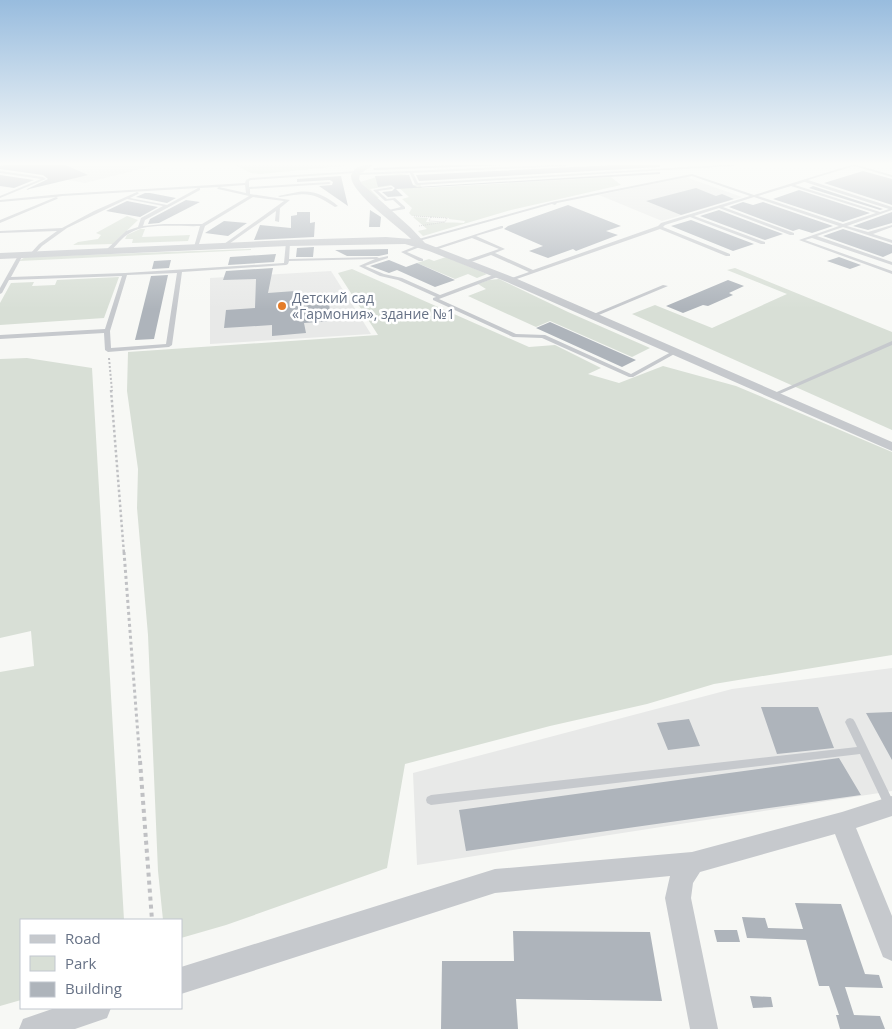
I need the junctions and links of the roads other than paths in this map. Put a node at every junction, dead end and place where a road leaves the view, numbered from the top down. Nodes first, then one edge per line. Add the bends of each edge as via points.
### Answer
1 (21, 213) edge
2 (97, 213) edge
3 (154, 213) edge
4 (222, 213) edge
5 (270, 213) edge
6 (278, 213) edge
7 (389, 213) joint
8 (521, 213) edge
9 (701, 213) edge
10 (736, 213) edge
11 (790, 213) edge
12 (806, 213) edge
13 (880, 213) edge
14 (691, 216) junction
15 (0, 222) edge
16 (277, 222) dead end
17 (822, 224) dead end
18 (203, 225) junction
19 (842, 225) junction
20 (892, 226) edge
21 (501, 227) dead end
22 (660, 227) junction
23 (140, 228) junction
24 (66, 229) junction
25 (0, 232) edge
26 (792, 234) dead end
27 (868, 234) junction
28 (472, 236) junction
29 (812, 236) junction
30 (386, 240) junction
31 (892, 242) edge
32 (288, 243) junction
33 (763, 243) dead end
34 (226, 245) junction
35 (423, 245) junction
36 (196, 247) junction
37 (108, 251) junction
38 (491, 253) junction
39 (26, 255) junction
40 (728, 255) dead end
41 (0, 256) edge
42 (421, 260) dead end
43 (286, 262) junction
44 (466, 262) junction
45 (892, 264) edge
46 (180, 271) junction
47 (259, 271) dead end
48 (533, 272) junction
49 (892, 273) edge
50 (125, 274) junction
51 (498, 275) junction
52 (7, 280) junction
53 (512, 280) junction
54 (665, 286) dead end
55 (0, 292) edge
56 (440, 297) junction
57 (592, 316) junction
58 (107, 331) junction
59 (0, 337) edge
60 (892, 343) edge
61 (675, 352) junction
62 (773, 395) junction
63 (892, 447) edge
64 (850, 722) dead end
65 (863, 750) junction
66 (431, 800) dead end
67 (891, 806) edge
68 (842, 822) junction
69 (692, 863) junction
70 (892, 948) edge
71 (182, 981) edge
72 (94, 1009) edge
73 (33, 1029) edge
74 (704, 1029) edge

1 - 15 lane
2 - 24 lane
3 - 23 lane via 143,219
4 - 18 lane
5 - 34 lane
6 - 16 lane
7 - 30 street
7 - 35 street
8 - 35 lane
9 - 14 lane
10 - 26 lane
11 - 17 lane
12 - 19 lane
13 - 19 lane
14 - 22 lane
14 - 33 lane
18 - 23 lane
18 - 36 lane
19 - 27 lane
19 - 29 lane
20 - 27 lane
21 - 28 lane
22 - 40 lane
22 - 48 lane
23 - 37 lane via 128,233
24 - 25 lane
24 - 39 lane
27 - 31 lane
28 - 35 lane
28 - 38 lane via 503,249
29 - 45 lane
29 - 49 lane via 801,240
30 - 32 street
30 - 35 street
32 - 34 street
32 - 43 lane
34 - 36 street
35 - 42 lane via 403,252
35 - 44 street
36 - 37 street
37 - 39 street
38 - 44 lane
38 - 48 lane
39 - 41 street
39 - 52 lane
43 - 46 lane
43 - 47 lane via 287,269
43 - 56 lane via 386,257 361,266
44 - 51 street
46 - 50 lane
46 - 58 lane via 169,345 108,350
48 - 53 lane
50 - 52 lane
50 - 58 lane
51 - 53 street
51 - 56 lane
52 - 55 lane
53 - 57 street
54 - 57 lane
56 - 61 lane via 435,299 515,336 543,336 631,376
57 - 61 street
58 - 59 lane
60 - 62 lane
61 - 62 street
62 - 63 street
64 - 65 lane
65 - 66 lane
65 - 67 lane
67 - 68 street
68 - 69 street
68 - 70 street
69 - 71 street via 495,880
69 - 74 street via 681,879 678,898
72 - 73 street

